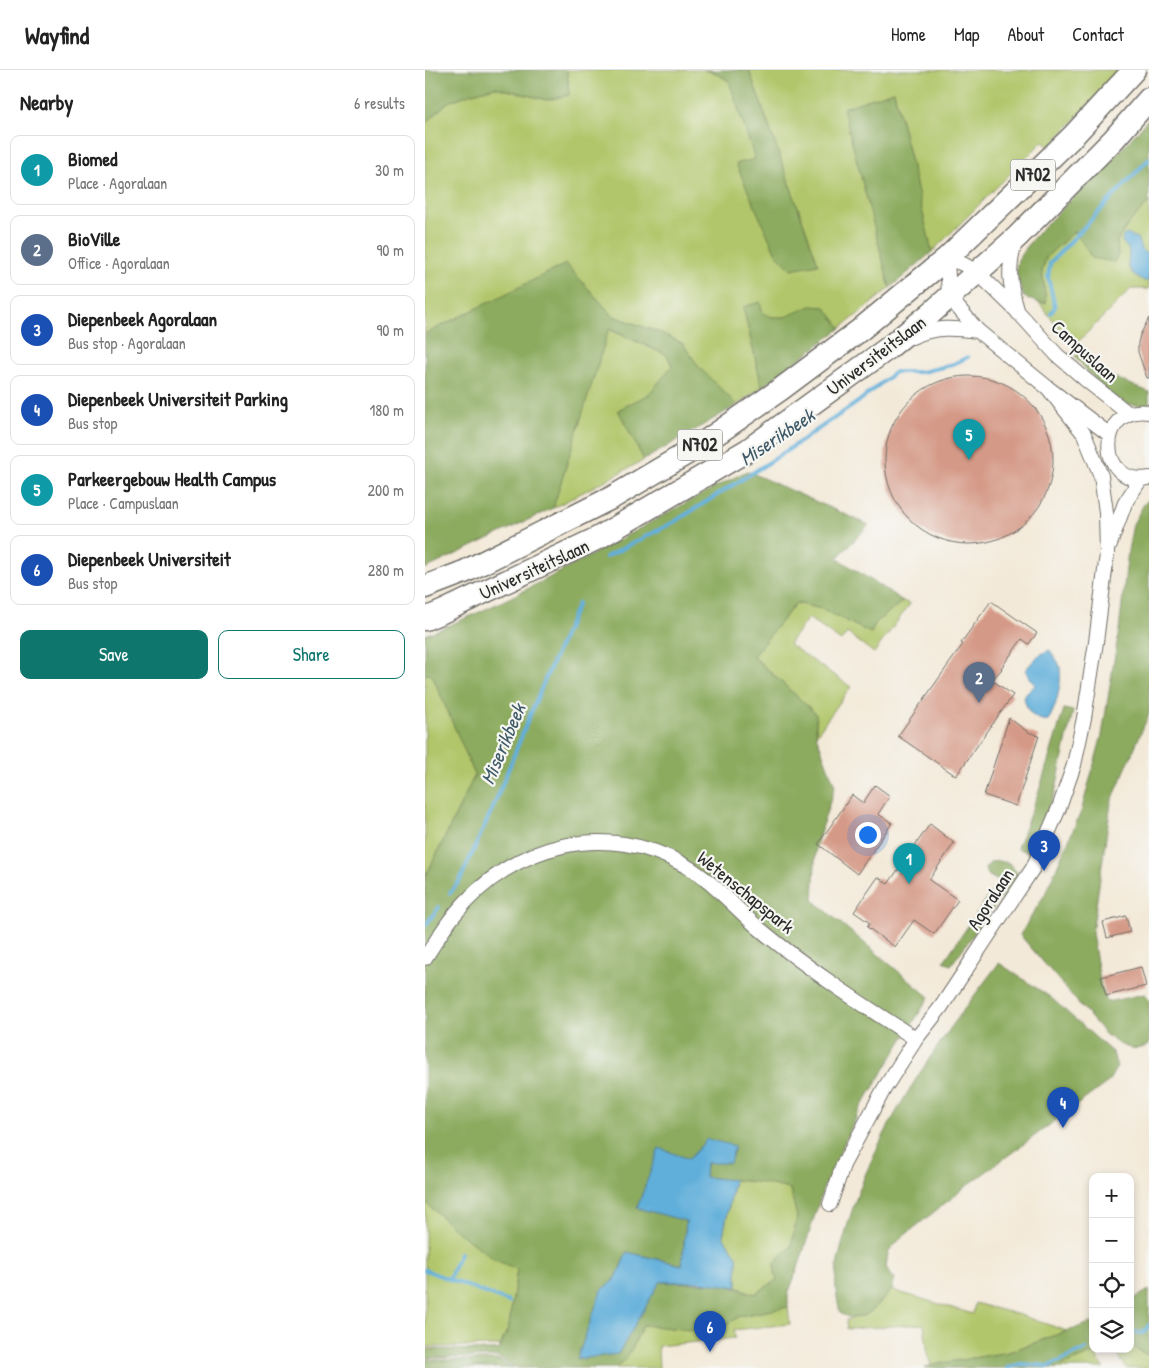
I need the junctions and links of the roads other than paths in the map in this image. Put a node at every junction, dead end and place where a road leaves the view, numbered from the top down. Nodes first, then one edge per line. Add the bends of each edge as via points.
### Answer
1 (1134, 70) edge
2 (1149, 99) edge
3 (1017, 237) junction
4 (947, 258) junction
5 (977, 272) junction
6 (949, 297) junction
7 (1019, 314) junction
8 (978, 331) junction
9 (887, 348) junction
10 (1048, 388) junction
11 (1149, 412) edge
12 (1129, 414) junction
13 (1110, 435) junction
14 (1117, 468) junction
15 (1144, 479) edge
16 (1106, 512) junction
17 (1107, 554) junction
18 (425, 588) edge
19 (425, 619) edge
20 (425, 958) edge
21 (916, 1039) junction
22 (829, 1204) dead end

1 - 4 highway, Universiteitslaan / N702 via 1073,136
2 - 3 highway, Universiteitslaan / N702 via 1100,154
3 - 5 highway, Universiteitslaan / N702
3 - 7 street, Campuslaan via 1010,286
4 - 5 street, Campuslaan
4 - 6 street
4 - 18 highway, Universiteitslaan / N702 via 860,330 699,446 613,497 464,572
5 - 6 highway, Universiteitslaan / N702
5 - 7 street, Campuslaan
6 - 8 street
6 - 9 highway, Universiteitslaan / N702
7 - 12 street, Campuslaan via 1057,355
8 - 9 street via 926,330
8 - 10 street
9 - 19 highway, Universiteitslaan / N702 via 748,450 598,538
10 - 13 street
10 - 16 street, Agoralaan via 1084,434 1101,476
11 - 12 street
12 - 13 street via 1114,426
13 - 14 street via 1109,452
14 - 15 street via 1127,476
14 - 16 street, Agoralaan via 1111,478
15 - 17 street, Agoralaan via 1125,503
16 - 17 street, Agoralaan
17 - 21 street, Agoralaan via 1084,718 1074,766 1059,808 1033,868 941,1007
20 - 21 street, Wetenschapspark via 455,914 480,888 528,856 566,844 605,841 645,847 686,866 768,935 847,995
21 - 22 street, Agoralaan via 856,1139

